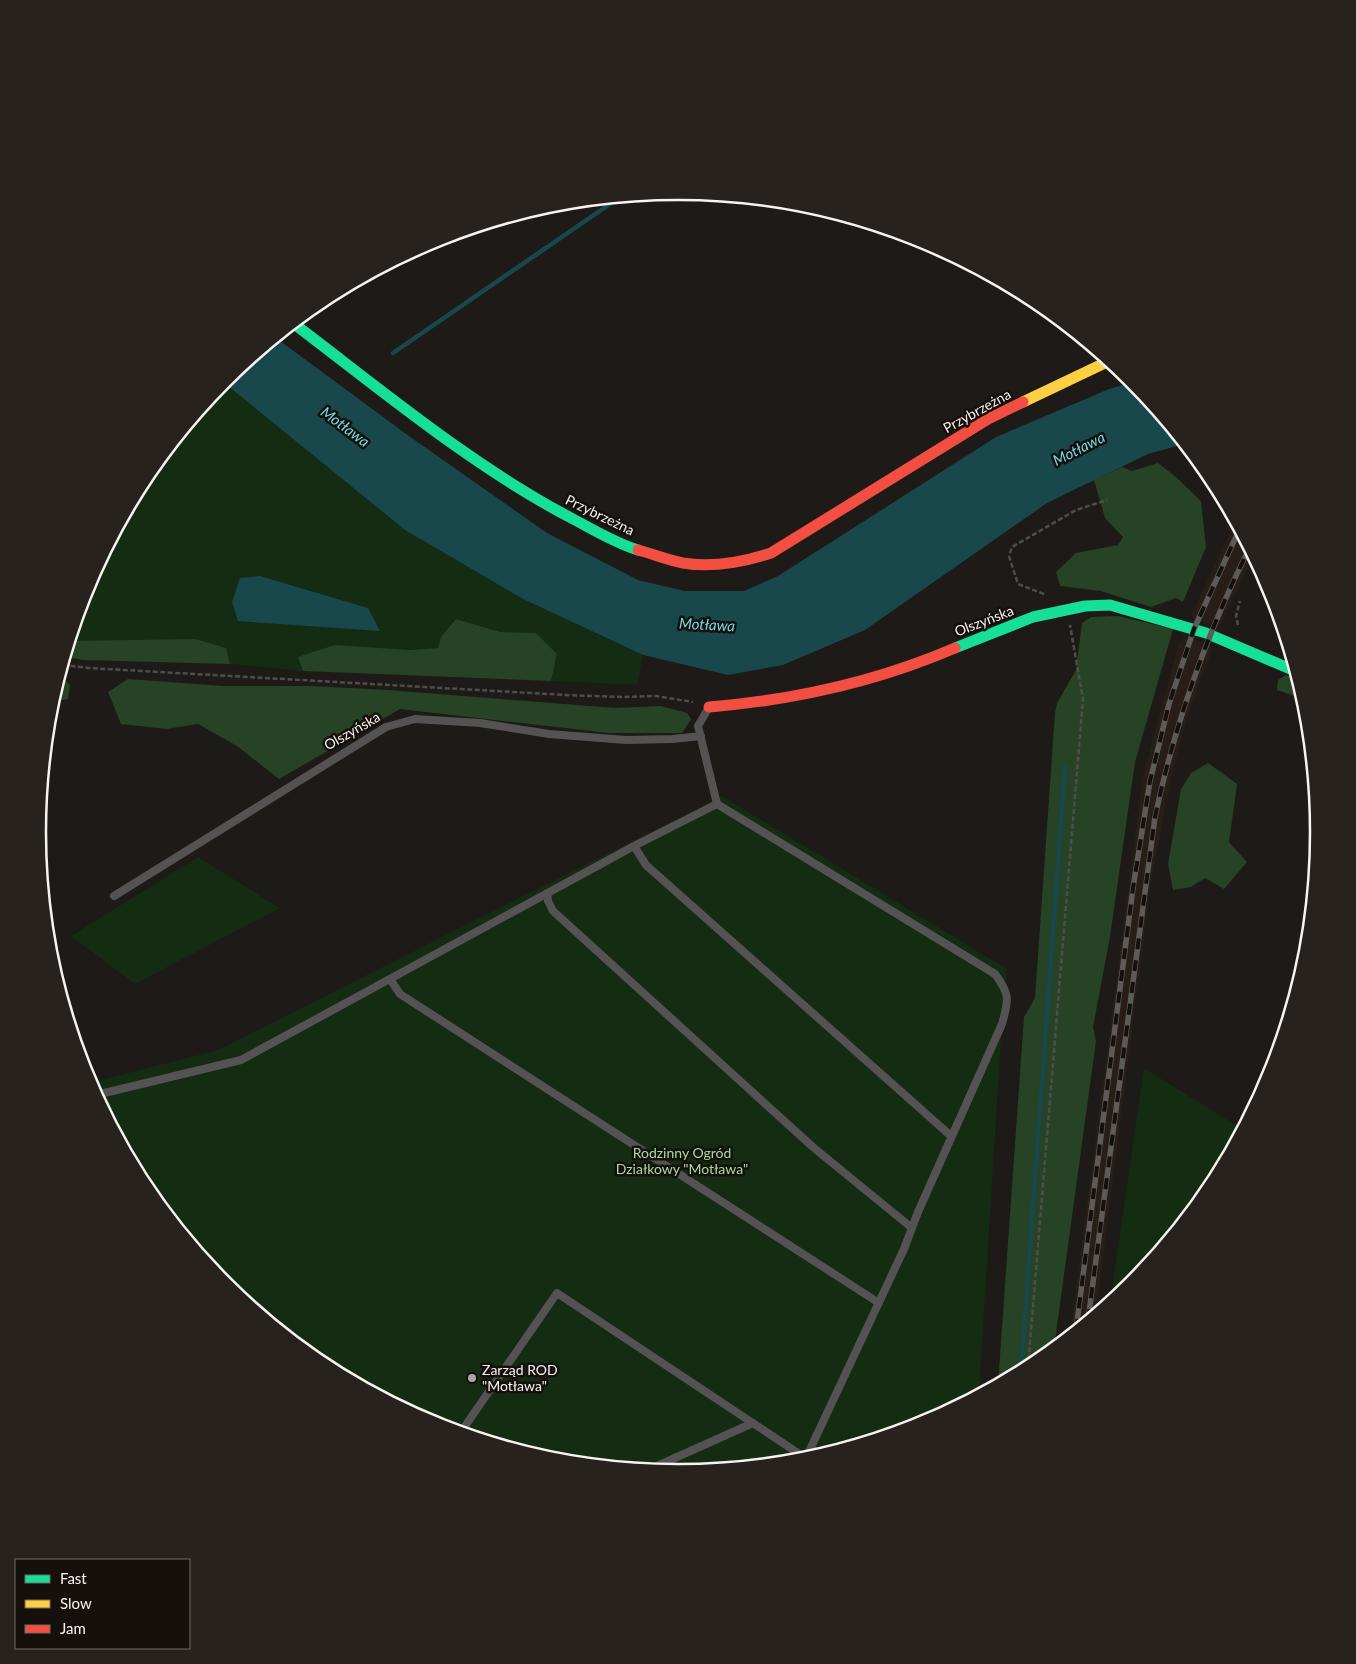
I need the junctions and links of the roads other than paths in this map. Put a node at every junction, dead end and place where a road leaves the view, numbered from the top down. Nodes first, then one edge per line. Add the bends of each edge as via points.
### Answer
1 (298, 327) edge
2 (1103, 364) edge
3 (1288, 668) edge
4 (709, 707) joint
5 (701, 736) junction
6 (716, 801) junction
7 (634, 846) junction
8 (547, 893) junction
9 (114, 896) dead end
10 (390, 979) junction
11 (103, 1094) edge
12 (952, 1136) junction
13 (912, 1228) junction
14 (879, 1303) junction
15 (753, 1423) junction
16 (465, 1426) edge
17 (811, 1449) edge
18 (797, 1453) edge
19 (663, 1463) edge

1 - 2 street, Przybrzeżna via 476,462 624,546 684,563 745,562 771,553 988,419
3 - 4 street, Olszyńska via 1227,640 1159,618 1112,605 1082,606 1040,616 906,668 814,694 755,704
4 - 5 lane via 698,726
5 - 6 lane
5 - 9 lane, Olszyńska via 626,740 415,719 386,727
6 - 7 lane
6 - 12 lane via 995,974 1005,987 1008,1001 1002,1024
7 - 8 lane
7 - 12 lane via 646,865
8 - 10 lane
8 - 13 lane via 553,911 814,1148
10 - 11 lane via 241,1060
10 - 14 lane via 400,994
12 - 13 lane
13 - 14 lane
14 - 17 lane
15 - 16 lane via 557,1293
15 - 18 lane
15 - 19 lane

